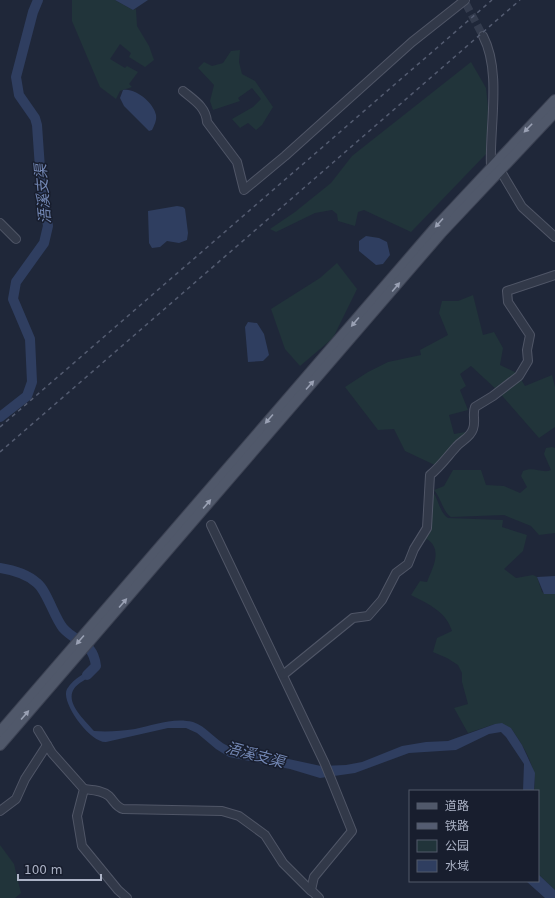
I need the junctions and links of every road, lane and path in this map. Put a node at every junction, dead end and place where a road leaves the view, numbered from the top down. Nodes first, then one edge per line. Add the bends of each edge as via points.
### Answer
1 (465, 1) edge
2 (483, 36) tunnel mouth
3 (183, 91) dead end
4 (555, 100) edge
5 (555, 112) edge
6 (495, 169) junction
7 (0, 224) edge
8 (555, 237) edge
9 (16, 239) dead end
10 (555, 275) edge
11 (211, 524) dead end
12 (73, 654) junction
13 (283, 675) junction
14 (38, 730) dead end
15 (0, 732) edge
16 (0, 745) edge
17 (47, 745) junction
18 (84, 790) junction
19 (0, 811) edge
20 (311, 891) junction
21 (127, 898) edge
22 (318, 898) edge

1 - 3 street via 412,42 286,156 244,190 234,156 207,122 207,115 202,107
2 - 6 street via 489,51 493,87
4 -> 6 main road
5 - 6 main road
6 - 8 street via 522,207
6 - 12 main road via 435,228
7 - 9 street
10 - 13 street via 507,291 508,302 530,335 527,365 519,376 476,407 471,434 439,469 430,475 428,526 408,564 396,573 382,600 368,616 353,618
11 - 13 street
12 - 15 main road
16 -> 12 main road
13 - 20 street via 326,764 352,832 314,877
14 - 17 street
17 - 18 street
17 - 19 street via 25,779 16,799
18 - 20 street via 104,793 123,809 222,811 239,816 266,835 283,863
18 - 21 street via 77,816 82,846
20 - 22 street

